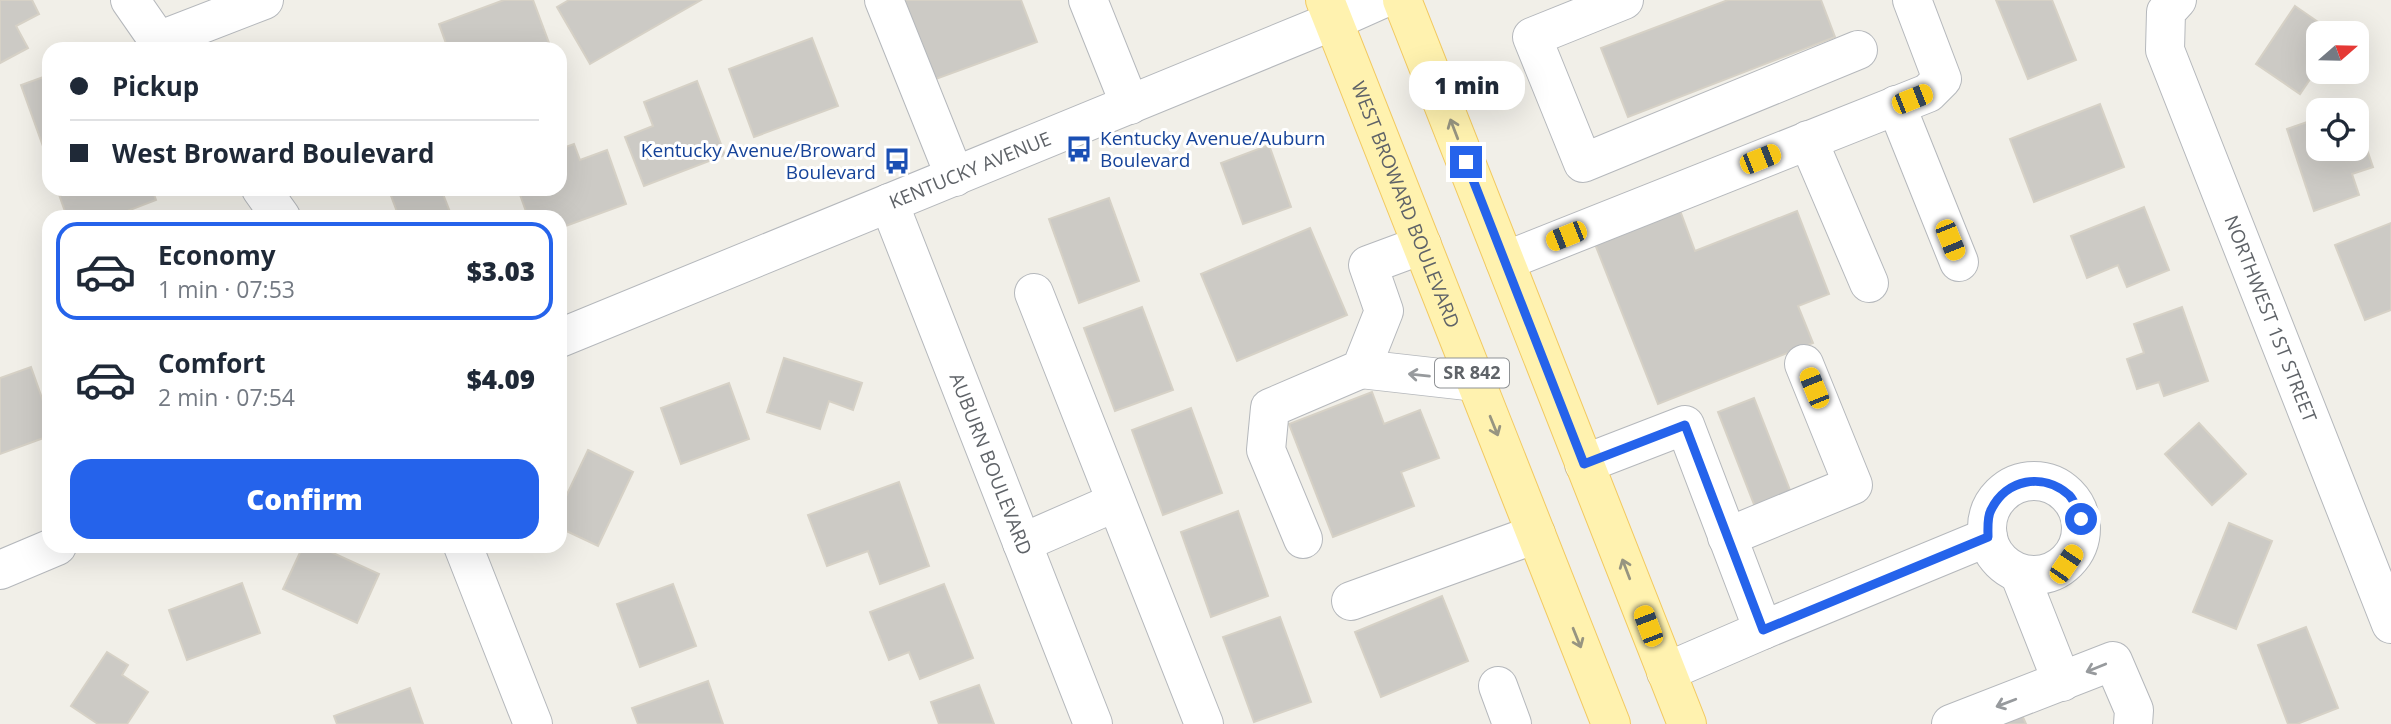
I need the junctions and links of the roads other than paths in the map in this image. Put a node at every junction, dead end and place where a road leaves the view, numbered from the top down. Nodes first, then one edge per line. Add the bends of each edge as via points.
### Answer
1 (130, 0) edge
2 (264, 0) edge
3 (884, 0) edge
4 (1088, 0) edge
5 (1380, 0) edge
6 (1402, 0) edge
7 (1624, 0) edge
8 (1912, 0) edge
9 (2172, 6) edge
10 (1329, 11) edge
11 (159, 42) edge
12 (168, 42) edge
13 (1858, 50) dead end
14 (1130, 105) junction
15 (1896, 106) junction
16 (1808, 140) junction
17 (955, 177) junction
18 (889, 203) junction
19 (1422, 244) junction
20 (1505, 261) junction
21 (1959, 262) dead end
22 (1869, 283) dead end
23 (1034, 293) dead end
24 (567, 335) edge
25 (1804, 364) dead end
26 (1361, 369) junction
27 (1476, 382) junction
28 (1584, 464) junction
29 (1116, 502) junction
30 (1536, 534) junction
31 (1727, 537) junction
32 (1988, 537) junction
33 (1303, 540) dead end
34 (1022, 543) junction
35 (42, 552) edge
36 (466, 553) edge
37 (0, 570) edge
38 (2019, 573) junction
39 (1351, 601) dead end
40 (2391, 624) edge
41 (1763, 630) junction
42 (1666, 673) junction
43 (2062, 682) junction
44 (1497, 686) dead end
45 (533, 724) edge
46 (1093, 724) edge
47 (1204, 724) edge
48 (1512, 724) edge
49 (1611, 724) edge
50 (1686, 724) edge
51 (1951, 724) edge
52 (2133, 724) edge

1 - 11 street
2 - 12 street
3 - 17 street
4 - 14 street
5 - 10 street, KENTUCKY AVENUE
20 -> 6 main road
7 - 13 street via 1532,37 1583,163
8 - 15 street via 1942,79 1928,93
9 - 40 street, NORTHWEST 1ST STREET via 2165,50
10 - 14 street, KENTUCKY AVENUE
10 - 19 main road, WEST BROWARD BOULEVARD / SR 842
14 - 17 street, KENTUCKY AVENUE
15 - 16 street
15 - 21 street
16 - 20 street
16 - 22 street
17 - 18 street, KENTUCKY AVENUE
18 - 24 street, KENTUCKY AVENUE
18 - 34 street, AUBURN BOULEVARD
19 - 26 street via 1368,265 1384,311
19 - 27 main road, WEST BROWARD BOULEVARD / SR 842
20 - 28 main road
23 - 29 street
25 - 31 street via 1853,485
27 -> 26 street
26 - 33 street via 1270,408 1266,450
27 -> 30 main road, WEST BROWARD BOULEVARD / SR 842
28 - 31 street via 1685,425
42 -> 28 main road
29 - 34 street
29 - 47 street
30 - 39 street
30 -> 49 main road, WEST BROWARD BOULEVARD / SR 842
31 - 41 street
32 - 38 street via 1998,559
32 - 38 street via 1989,512 2003,492 2025,481 2050,483 2071,497 2081,519 2079,544 2073,554 2066,564 2043,575
32 - 41 street
34 - 46 street, AUBURN BOULEVARD
35 - 37 street
36 - 45 street
38 - 43 street
41 - 42 street
42 - 50 main road
43 -> 51 street
52 -> 43 street via 2134,710 2113,661
44 - 48 street

